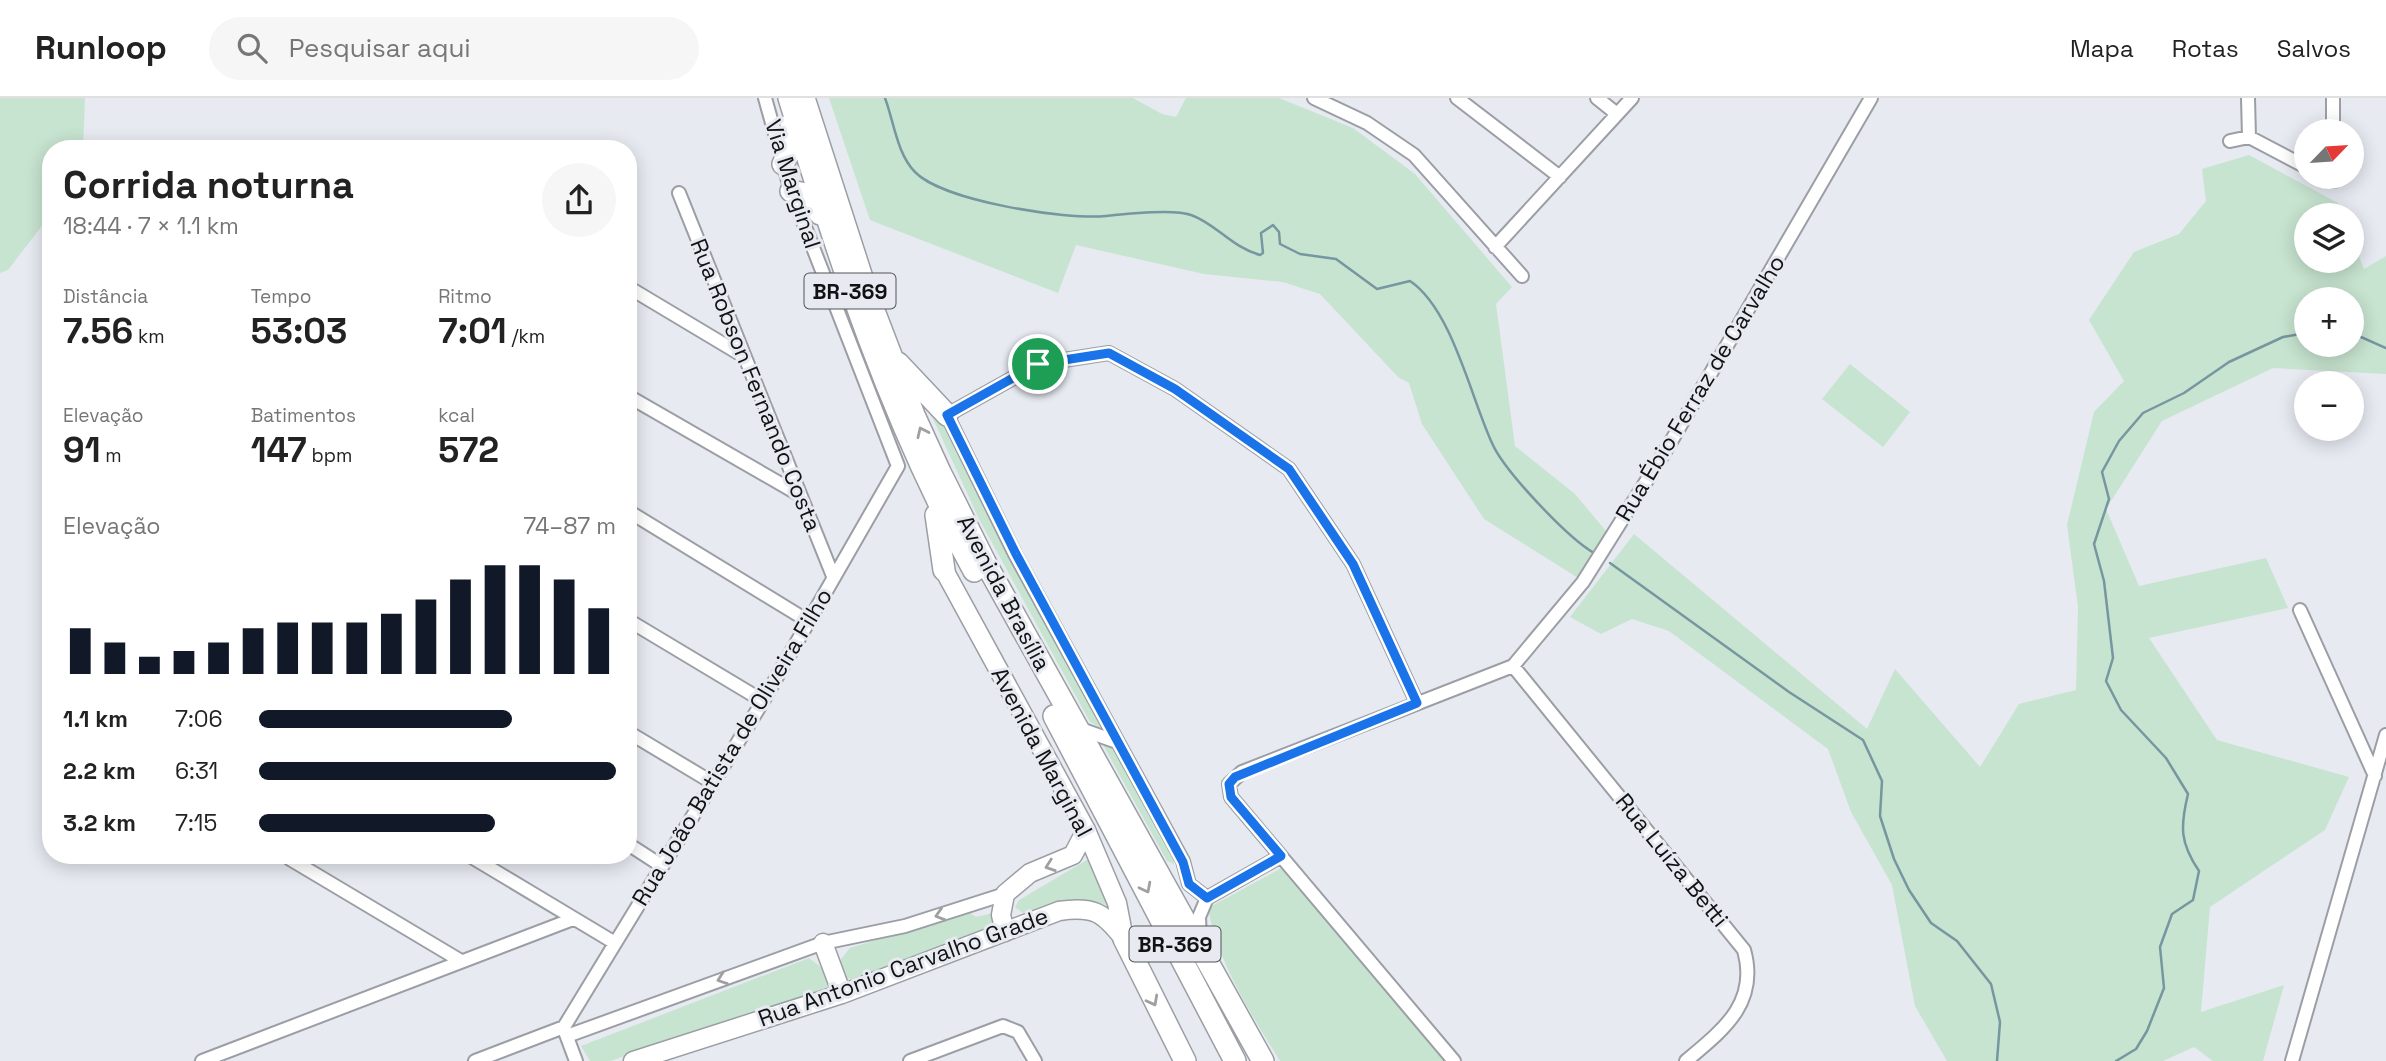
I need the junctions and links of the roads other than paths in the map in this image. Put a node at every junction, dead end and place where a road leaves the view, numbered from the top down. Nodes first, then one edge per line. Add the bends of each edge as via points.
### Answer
1 (765, 98) edge
2 (788, 98) edge
3 (804, 98) edge
4 (1314, 98) edge
5 (1457, 98) edge
6 (1597, 98) edge
7 (1632, 98) edge
8 (1871, 98) edge
9 (2248, 98) edge
10 (2333, 98) edge
11 (1617, 114) junction
12 (2333, 119) edge
13 (2249, 137) junction
14 (2230, 141) dead end
15 (2294, 161) edge
16 (783, 163) junction
17 (1560, 177) junction
18 (791, 191) junction
19 (679, 193) dead end
20 (832, 236) junction
21 (1495, 247) junction
22 (1522, 276) dead end
23 (637, 292) edge
24 (890, 355) junction
25 (745, 357) junction
26 (637, 401) edge
27 (947, 415) junction
28 (898, 466) joint
29 (926, 479) junction
30 (800, 495) junction
31 (637, 516) edge
32 (944, 570) joint
33 (833, 576) junction
34 (2300, 610) dead end
35 (808, 621) junction
36 (637, 625) edge
37 (1513, 666) junction
38 (763, 701) junction
39 (1417, 703) junction
40 (1077, 728) junction
41 (2386, 735) edge
42 (637, 738) edge
43 (1117, 741) junction
44 (2375, 776) junction
45 (713, 783) junction
46 (1086, 830) junction
47 (637, 850) edge
48 (1281, 856) junction
49 (1183, 862) junction
50 (298, 864) edge
51 (483, 864) edge
52 (662, 866) junction
53 (1170, 891) junction
54 (1005, 894) junction
55 (1207, 898) junction
56 (573, 919) junction
57 (1005, 932) junction
58 (1124, 939) junction
59 (615, 943) junction
60 (823, 943) junction
61 (1200, 948) junction
62 (461, 961) junction
63 (842, 994) junction
64 (1242, 1022) junction
65 (740, 1024) junction
66 (565, 1032) junction
67 (232, 1056) edge
68 (928, 1058) edge
69 (202, 1061) edge
70 (475, 1061) edge
71 (576, 1061) edge
72 (633, 1061) edge
73 (658, 1061) edge
74 (910, 1061) edge
75 (1035, 1061) edge
76 (1185, 1061) edge
77 (1235, 1061) edge
78 (1263, 1061) edge
79 (1269, 1061) edge
80 (1454, 1061) edge
81 (1685, 1061) edge
82 (2292, 1061) edge

1 - 16 street, Via Marginal
2 - 16 highway via 794,144
2 - 20 highway, Avenida Brasília / BR-369
3 - 24 highway, Avenida Brasília / BR-369
4 - 21 street via 1367,123 1414,155
5 - 17 street
6 - 11 street
7 - 11 street
8 - 37 street, Rua Ébio Ferraz de Carvalho via 1670,445 1583,582
9 - 13 street
10 - 12 street
11 - 17 street
13 - 14 street
13 - 15 street
16 - 18 street, Via Marginal
17 - 21 street
18 - 20 highway via 813,201
18 - 28 street, Via Marginal
19 - 25 street, Rua Robson Fernando Costa
20 - 29 highway, Avenida Brasília / BR-369 via 899,422
21 - 22 street
23 - 25 street
24 - 27 highway
40 -> 24 highway, Avenida Brasília / BR-369 via 985,562 919,427
25 - 30 street, Rua Robson Fernando Costa
26 - 30 street
27 - 39 street via 1038,364 1109,353 1175,389 1289,469 1353,564
27 - 43 street
28 - 33 street, Rua João Batista de Oliveira Filho
29 - 32 highway via 941,533
29 -> 77 highway, Avenida Brasília / BR-369 via 1128,852
30 - 33 street, Rua Robson Fernando Costa
31 - 35 street
32 - 46 main road, Avenida Marginal
33 - 35 street, Rua João Batista de Oliveira Filho
34 - 44 street
35 - 38 street, Rua João Batista de Oliveira Filho
36 - 38 street
37 - 39 street
37 - 81 street, Rua Luíza Betti via 1744,950 1748,988 1740,1006
38 - 45 street, Rua João Batista de Oliveira Filho
39 - 48 street via 1231,780 1231,797
40 - 43 street
40 - 53 highway, Avenida Brasília / BR-369
41 - 44 street
42 - 45 street
43 - 49 street
44 - 82 street
45 - 52 street, Rua João Batista de Oliveira Filho
46 -> 54 main road, Rua Antonio Carvalho Grade via 1073,855 1030,873
46 - 58 main road, Avenida Marginal via 1117,903
47 - 52 street
48 - 55 street
48 - 80 street
49 - 53 street
49 - 55 street via 1189,884
50 - 62 street
51 - 56 street
52 - 59 street, Rua João Batista de Oliveira Filho
53 - 61 highway, Avenida Brasília / BR-369
54 - 57 main road
54 -> 60 street via 905,926
55 - 61 street via 1199,917
56 - 59 street
56 - 62 street
57 - 58 main road, Rua Antonio Carvalho Grade via 1082,907 1109,920
57 - 63 main road, Rua Antonio Carvalho Grade
58 -> 76 highway
59 - 66 street, Rua João Batista de Oliveira Filho
60 - 63 main road
60 -> 66 street
61 - 64 highway, Avenida Brasília / BR-369
62 - 67 street
63 - 65 main road, Rua Antonio Carvalho Grade
64 - 78 highway, Avenida Brasília / BR-369
64 - 79 highway
65 - 72 main road, Rua Antonio Carvalho Grade
65 - 73 street via 712,1044
66 - 70 street
66 - 71 street
67 - 69 street
68 - 74 street
68 - 75 street via 1003,1026 1018,1032

